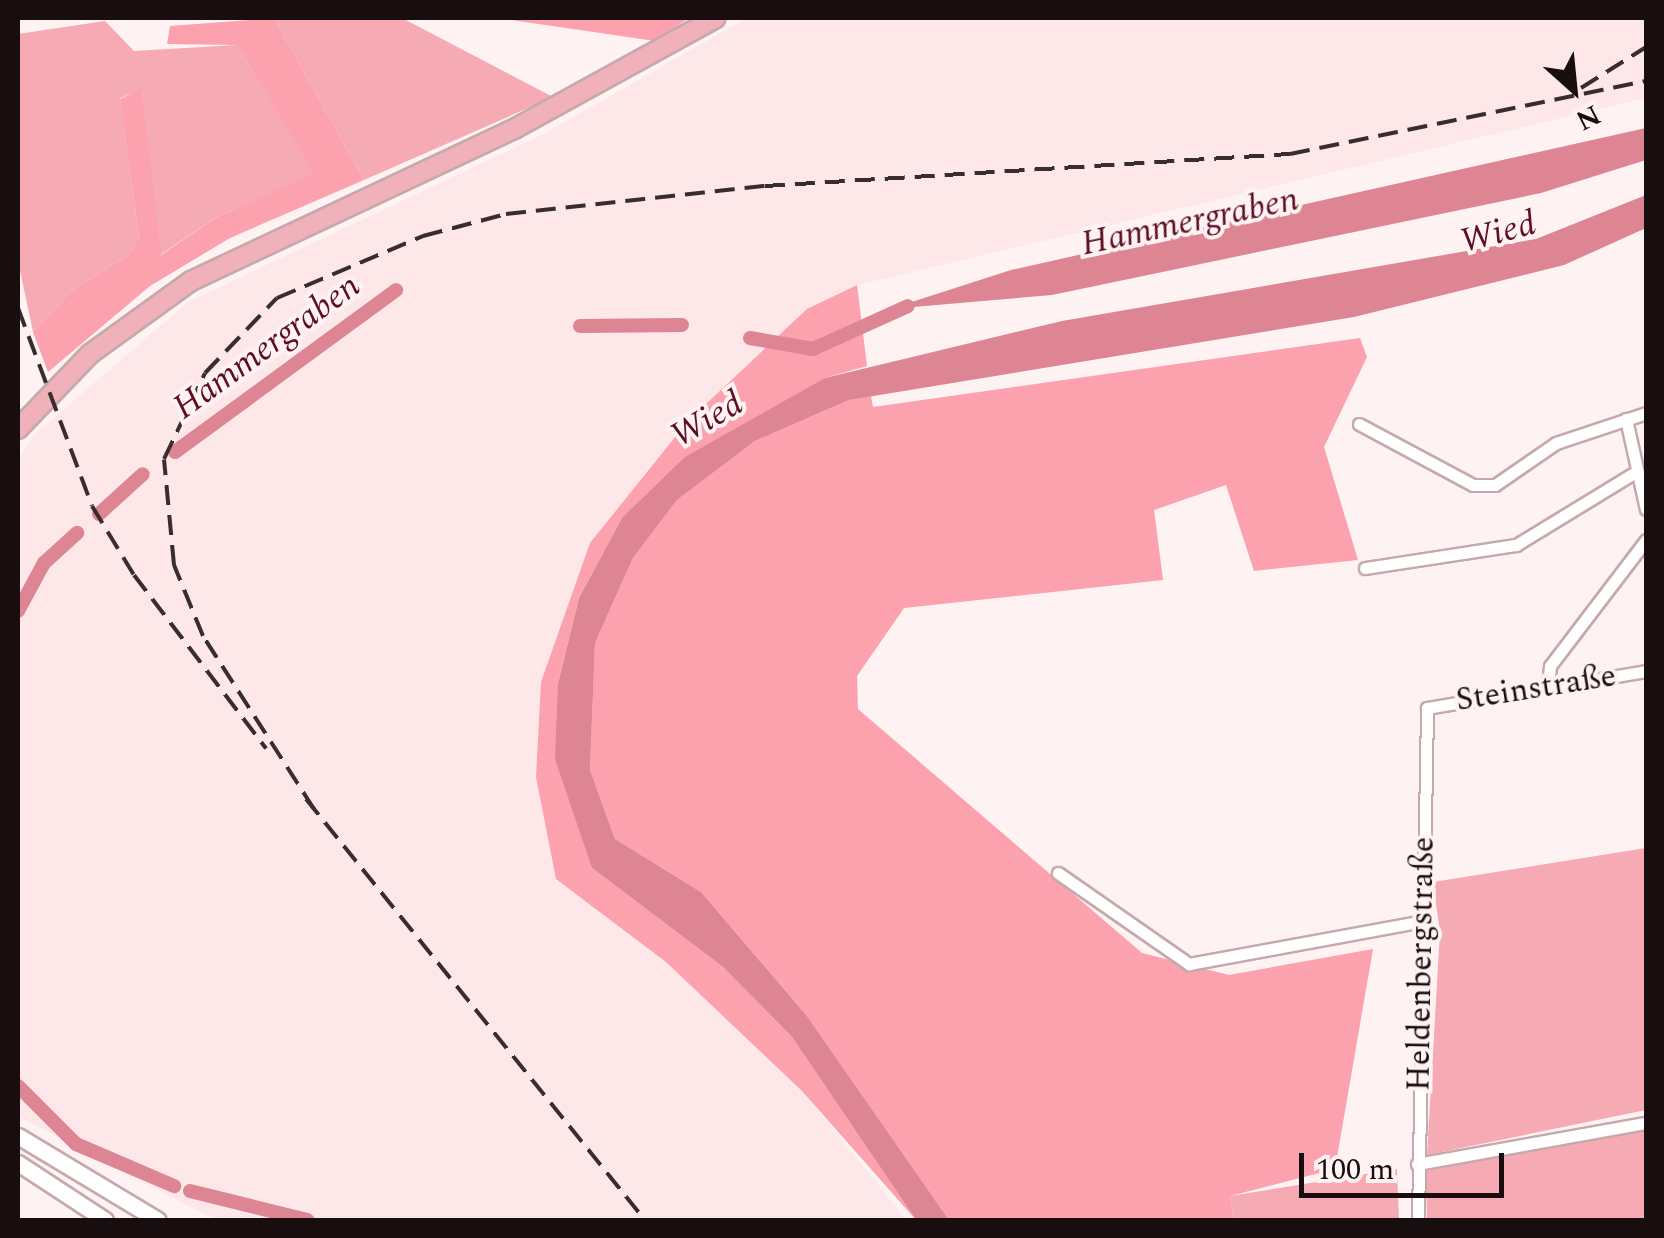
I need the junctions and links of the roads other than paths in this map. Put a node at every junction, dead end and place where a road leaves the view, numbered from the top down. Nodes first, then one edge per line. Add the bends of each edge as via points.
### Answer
1 (716, 18) edge
2 (1646, 413) edge
3 (1626, 418) junction
4 (1359, 424) dead end
5 (18, 429) edge
6 (1637, 471) junction
7 (1646, 509) edge
8 (1646, 540) edge
9 (1365, 568) dead end
10 (1646, 672) edge
11 (1548, 685) junction
12 (1426, 708) joint
13 (1058, 872) dead end
14 (1424, 921) junction
15 (1646, 1123) edge
16 (18, 1136) edge
17 (18, 1162) edge
18 (1417, 1164) junction
19 (105, 1220) edge
20 (158, 1220) edge
21 (1418, 1220) edge

1 - 5 main road via 514,129 191,281 90,354
2 - 3 street
3 - 4 street via 1556,443 1495,485 1473,485
3 - 6 street
6 - 7 street
6 - 9 street via 1516,546
8 - 11 street via 1550,666
10 - 11 street, Steinstraße
11 - 12 street, Steinstraße
12 - 14 street, Heldenbergstraße
13 - 14 street via 1190,964
14 - 18 street, Heldenbergstraße
15 - 18 street
16 - 20 main road
17 - 19 main road
18 - 21 street, Heldenbergstraße

